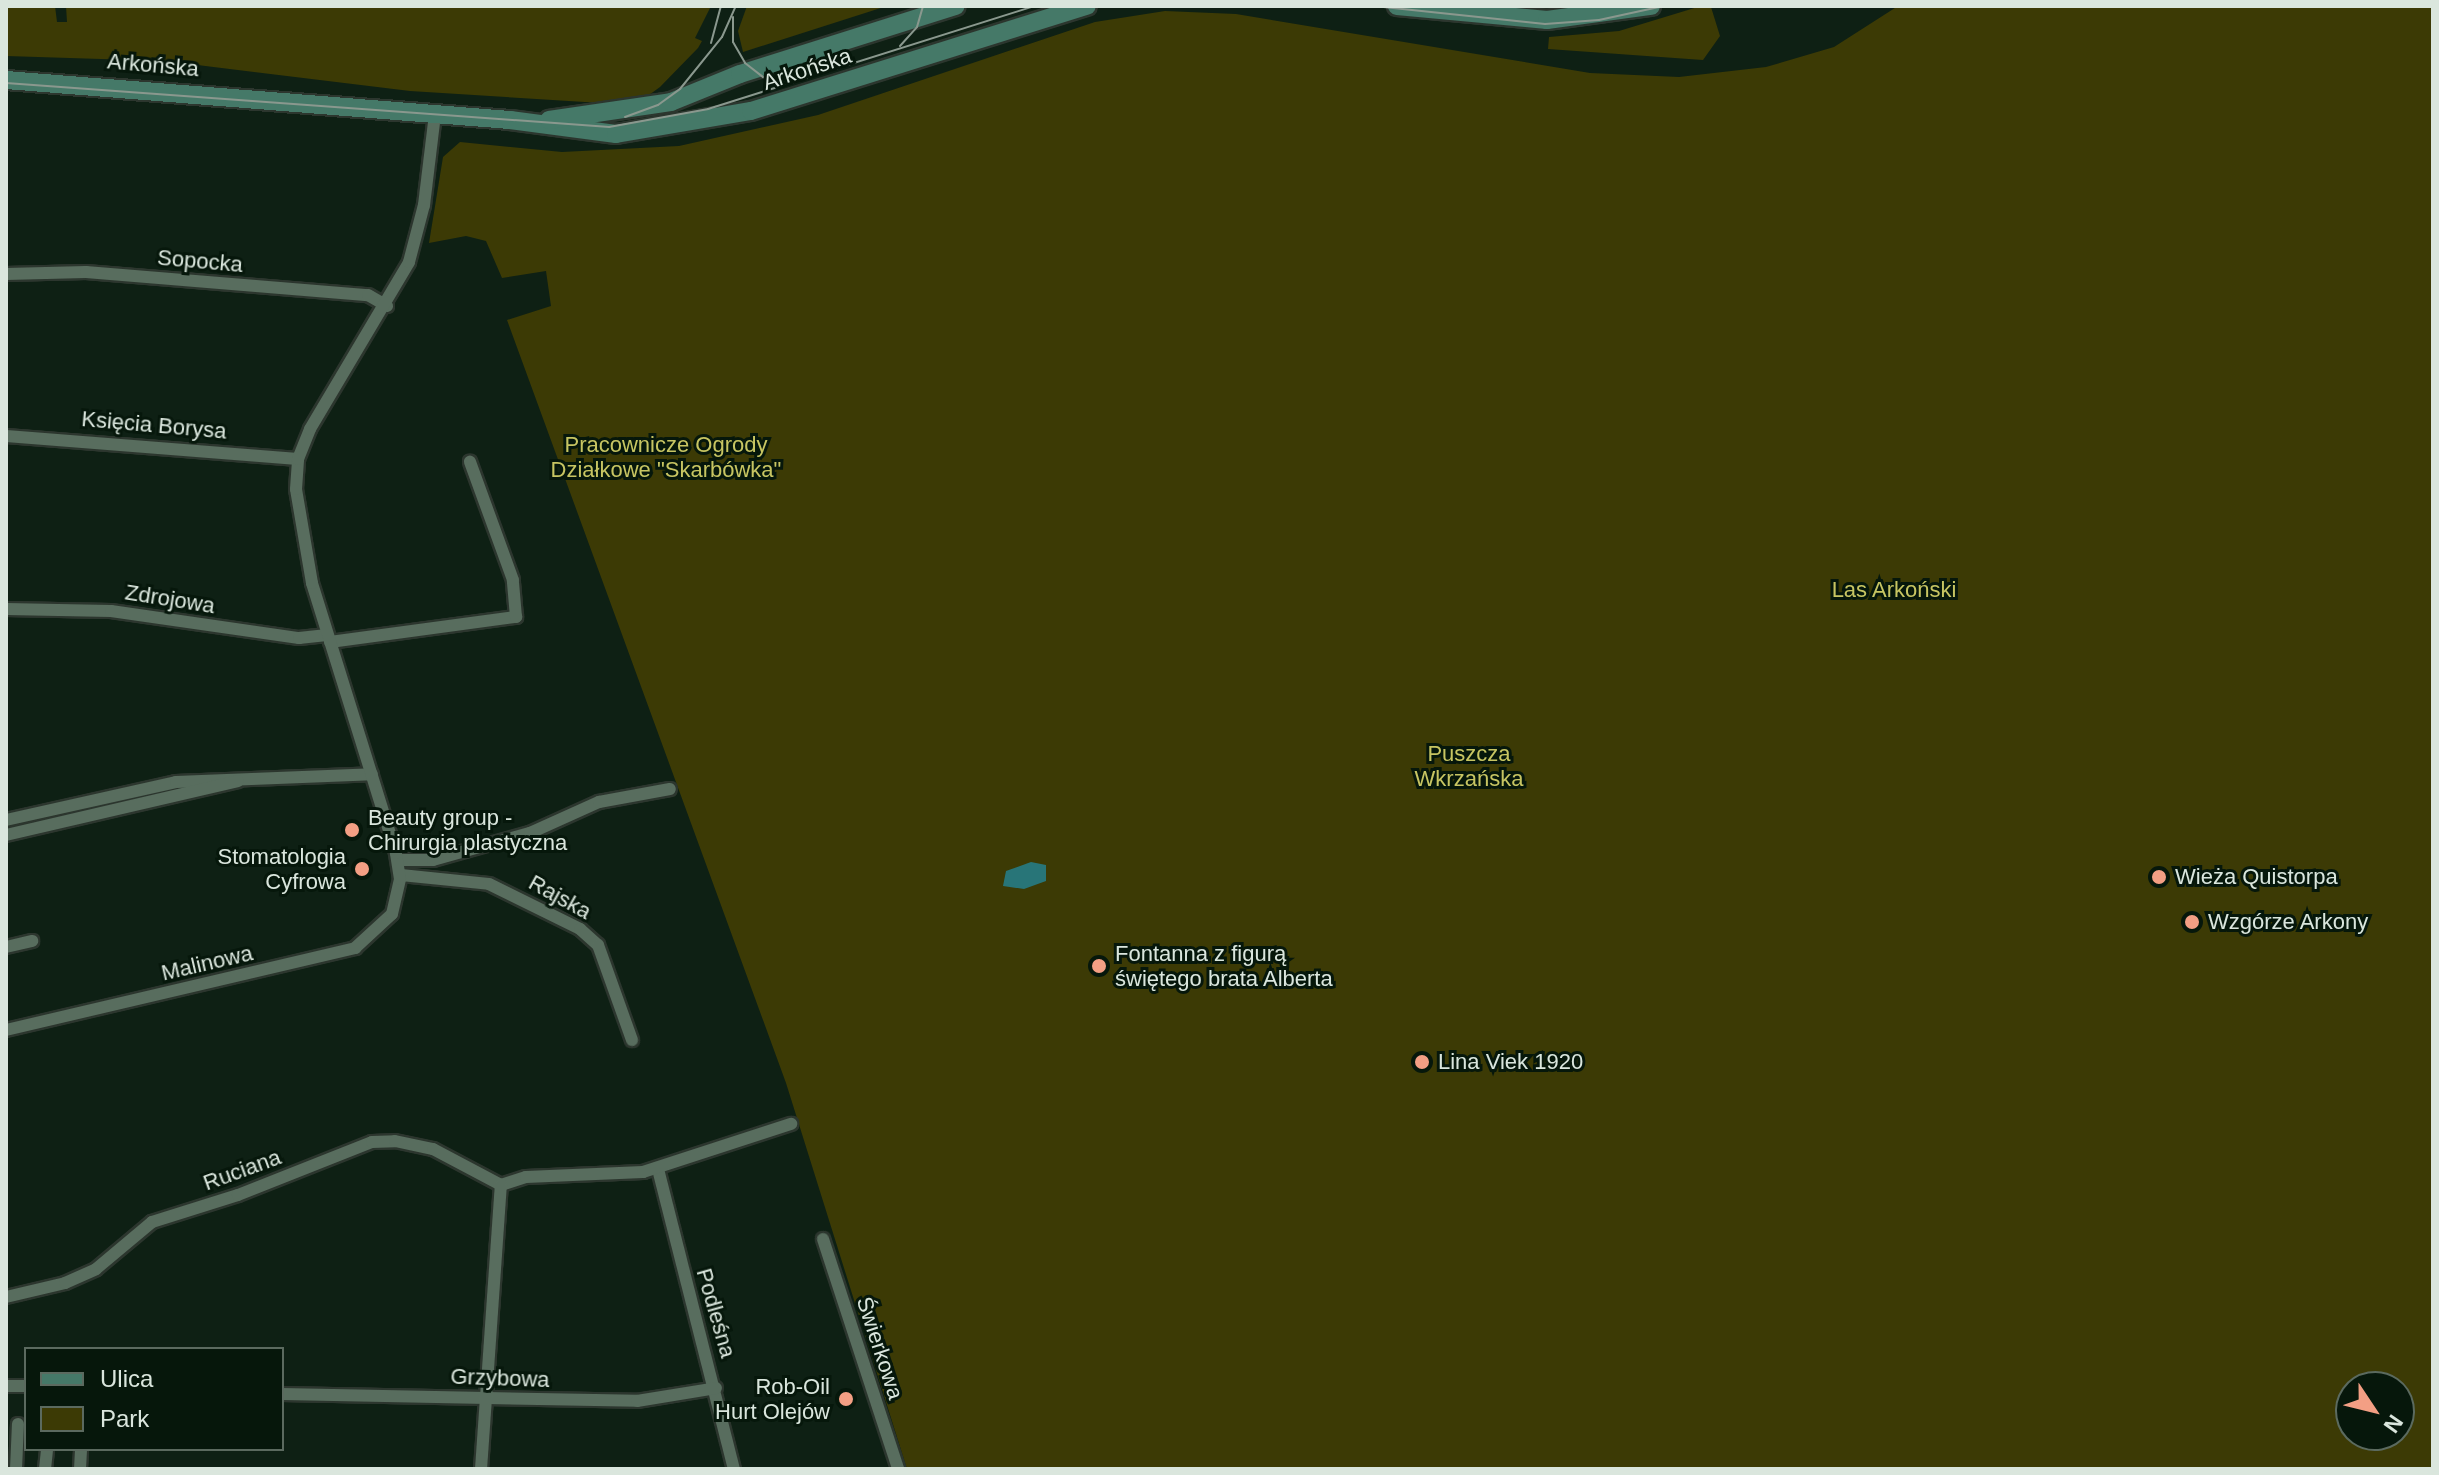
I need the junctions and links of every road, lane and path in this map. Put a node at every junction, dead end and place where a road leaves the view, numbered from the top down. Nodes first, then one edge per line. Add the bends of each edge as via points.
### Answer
1 (956, 6) edge
2 (1087, 6) edge
3 (1397, 6) edge
4 (1651, 6) edge
5 (6, 80) edge
6 (435, 114) junction
7 (534, 122) junction
8 (6, 274) edge
9 (387, 306) junction
10 (6, 436) edge
11 (298, 459) junction
12 (470, 462) dead end
13 (6, 609) edge
14 (328, 638) junction
15 (372, 774) junction
16 (245, 779) junction
17 (670, 789) dead end
18 (6, 820) edge
19 (6, 835) edge
20 (398, 860) junction
21 (401, 875) junction
22 (32, 941) dead end
23 (6, 947) edge
24 (6, 1030) edge
25 (632, 1040) dead end
26 (791, 1124) dead end
27 (658, 1169) junction
28 (501, 1185) junction
29 (823, 1239) dead end
30 (6, 1297) edge
31 (716, 1388) junction
32 (284, 1394) edge
33 (486, 1398) junction
34 (18, 1424) dead end
35 (16, 1469) edge
36 (481, 1469) edge
37 (734, 1469) edge
38 (898, 1469) edge

1 - 7 street, Arkońska via 658,105
2 - 7 street, Arkońska via 710,121 603,134
3 - 4 street via 1547,20
5 - 6 street, Arkońska
6 - 7 street, Arkońska
6 - 9 street via 419,227
8 - 9 street, Sopocka via 86,272 368,295
9 - 11 street via 318,415
10 - 11 street, Księcia Borysa
11 - 14 street via 299,521
12 - 14 street, Zdrojowa via 513,580 516,617
13 - 14 street, Zdrojowa via 111,611
14 - 15 street
15 - 16 street
15 - 20 street
16 - 18 street via 176,782
16 - 19 street
17 - 20 street via 599,802 530,833 433,860
20 - 21 street
21 - 24 street, Malinowa via 397,903 382,928 355,948
21 - 25 street, Rajska via 489,884 580,929 598,945
22 - 23 street
26 - 27 street
27 - 28 street via 526,1177
27 - 31 street, Podleśna
28 - 30 street, Ruciana via 433,1149 372,1142 238,1195 152,1222 96,1269 65,1283
28 - 33 street
29 - 38 street, Świerkowa
31 - 33 street, Grzybowa via 637,1401
31 - 37 street, Podleśna
32 - 33 street, Grzybowa
33 - 36 street
34 - 35 street

